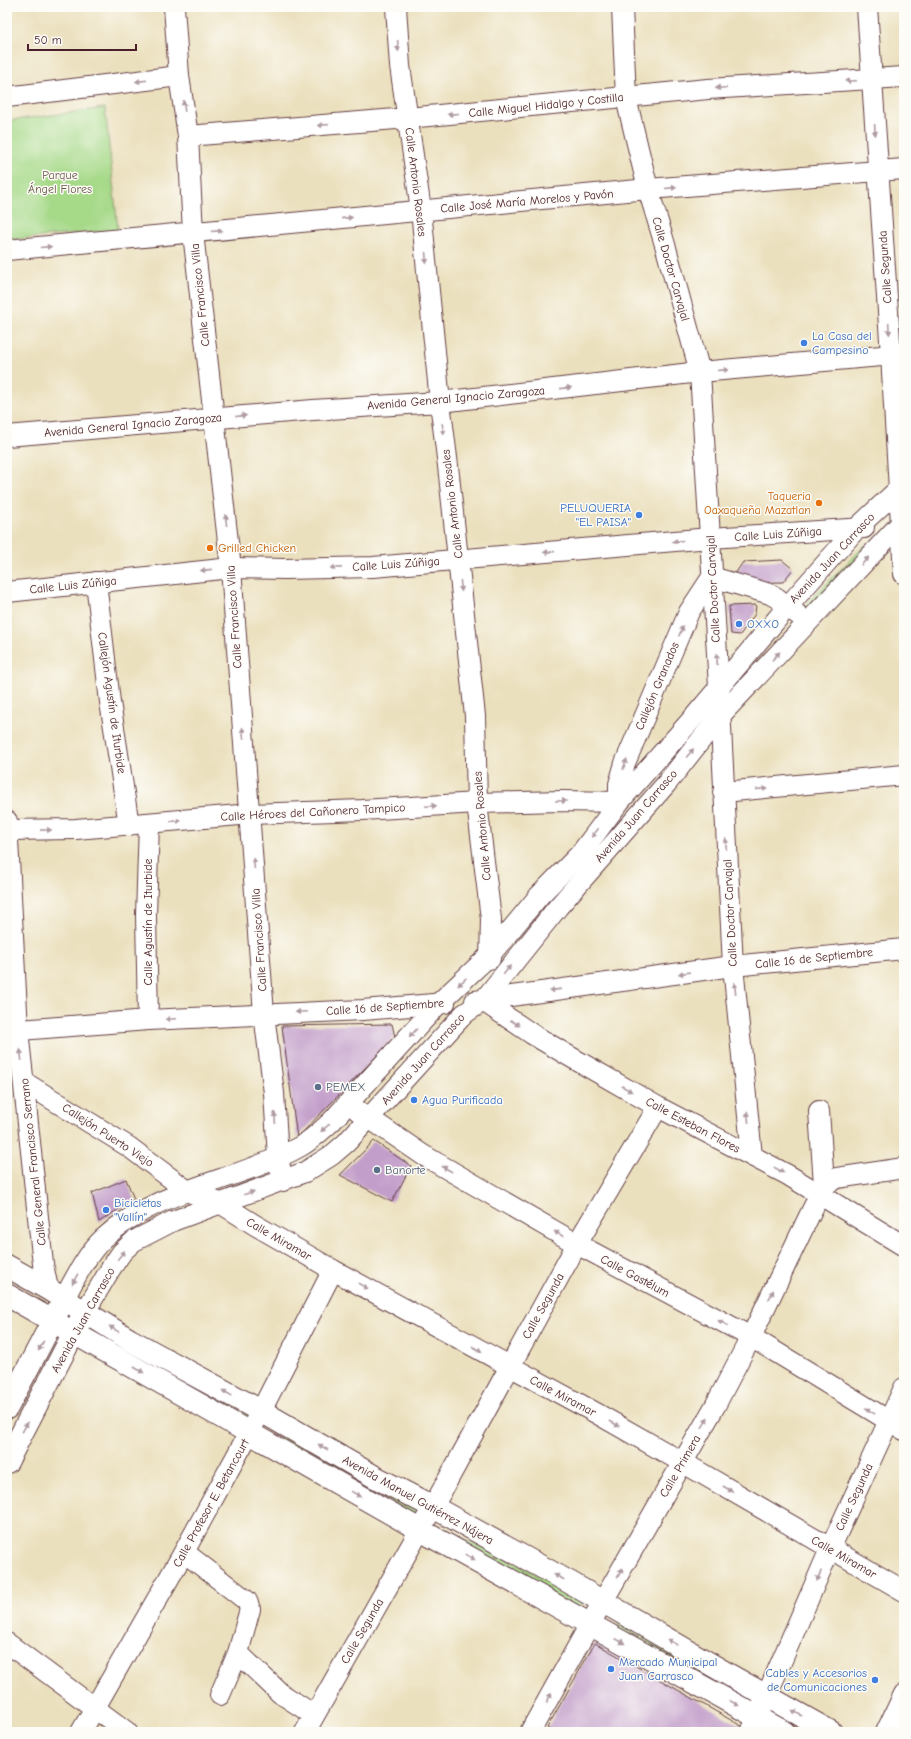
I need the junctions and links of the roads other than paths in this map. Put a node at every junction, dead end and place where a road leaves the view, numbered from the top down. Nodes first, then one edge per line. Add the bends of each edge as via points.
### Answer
1 (174, 7) edge
2 (396, 7) edge
3 (622, 7) edge
4 (867, 7) edge
5 (179, 76) junction
6 (904, 77) edge
7 (872, 79) junction
8 (7, 97) edge
9 (626, 98) junction
10 (408, 118) junction
11 (188, 136) junction
12 (904, 169) edge
13 (878, 171) junction
14 (648, 190) junction
15 (421, 210) junction
16 (193, 233) junction
17 (7, 250) edge
18 (898, 355) edge
19 (700, 372) junction
20 (440, 402) junction
21 (214, 418) junction
22 (7, 436) edge
23 (902, 486) edge
24 (903, 522) edge
25 (857, 528) junction
26 (710, 538) junction
27 (459, 559) junction
28 (231, 568) junction
29 (904, 574) edge
30 (712, 577) junction
31 (96, 582) junction
32 (7, 592) edge
33 (788, 606) junction
34 (807, 623) junction
35 (719, 687) junction
36 (719, 717) junction
37 (904, 775) edge
38 (723, 792) junction
39 (619, 802) junction
40 (477, 803) junction
41 (251, 814) junction
42 (636, 816) junction
43 (149, 823) junction
44 (129, 825) junction
45 (7, 827) edge
46 (904, 949) edge
47 (490, 955) junction
48 (733, 966) junction
49 (483, 1001) junction
50 (439, 1004) junction
51 (264, 1014) junction
52 (148, 1020) junction
53 (13, 1030) edge
54 (24, 1082) junction
55 (348, 1104) junction
56 (658, 1107) junction
57 (819, 1111) dead end
58 (368, 1118) junction
59 (752, 1156) junction
60 (278, 1157) junction
61 (904, 1168) edge
62 (283, 1181) junction
63 (822, 1189) junction
64 (189, 1192) junction
65 (220, 1203) junction
66 (577, 1244) junction
67 (904, 1246) edge
68 (7, 1266) edge
69 (334, 1270) junction
70 (56, 1294) junction
71 (7, 1296) edge
72 (85, 1312) junction
73 (54, 1321) junction
74 (75, 1332) junction
75 (751, 1337) junction
76 (509, 1367) junction
77 (904, 1388) edge
78 (7, 1408) edge
79 (261, 1411) junction
80 (897, 1426) edge
81 (249, 1433) junction
82 (7, 1462) edge
83 (682, 1462) junction
84 (433, 1507) junction
85 (420, 1530) junction
86 (830, 1549) junction
87 (184, 1552) junction
88 (904, 1592) edge
89 (603, 1602) junction
90 (590, 1624) junction
91 (7, 1643) edge
92 (238, 1653) junction
93 (904, 1694) edge
94 (220, 1695) dead end
95 (767, 1695) junction
96 (94, 1708) junction
97 (314, 1714) junction
98 (754, 1724) edge
99 (81, 1732) edge
100 (127, 1732) edge
101 (305, 1732) edge
102 (531, 1732) edge
103 (784, 1732) edge
104 (831, 1732) edge
105 (886, 1732) edge

1 - 5 street, Calle Francisco Villa
2 -> 10 street, Calle Antonio Rosales via 400,66
3 - 9 street, Calle Doctor Carvajal
4 - 7 street, Calle Segunda
5 -> 8 street
11 -> 5 street, Calle Francisco Villa
6 - 7 street, Calle Miguel Hidalgo y Costilla
7 -> 9 street, Calle Miguel Hidalgo y Costilla via 708,89
7 -> 13 street, Calle Segunda
9 -> 10 street, Calle Miguel Hidalgo y Costilla
9 - 14 street, Calle Doctor Carvajal
10 -> 11 street, Calle Miguel Hidalgo y Costilla
10 - 15 street, Calle Antonio Rosales
11 - 16 street, Calle Francisco Villa
12 - 13 street, Calle José María Morelos y Pavón
14 -> 13 street, Calle José María Morelos y Pavón
13 -> 18 street, Calle Segunda
14 - 15 street, Calle José María Morelos y Pavón
14 - 19 street, Calle Doctor Carvajal
16 -> 15 street, Calle José María Morelos y Pavón
15 -> 20 street, Calle Antonio Rosales
17 -> 16 street, Calle José María Morelos y Pavón
16 - 21 street, Calle Francisco Villa
19 -> 18 street, Avenida General Ignacio Zaragoza
18 - 23 street, Calle Segunda
20 -> 19 street, Avenida General Ignacio Zaragoza
19 - 26 street, Calle Doctor Carvajal
21 -> 20 street, Avenida General Ignacio Zaragoza
20 -> 27 street, Calle Antonio Rosales
21 - 22 street, Avenida General Ignacio Zaragoza
28 -> 21 street, Calle Francisco Villa
23 - 24 street, Calle Segunda
23 - 25 street, Avenida Juan Carrasco
24 - 25 street, Calle Luis Zúñiga
24 - 29 street, Calle Segunda
34 -> 24 street, Avenida Juan Carrasco
25 - 26 street, Calle Luis Zúñiga
25 - 33 street, Avenida Juan Carrasco
26 -> 27 street, Calle Luis Zúñiga
26 - 30 street, Calle Doctor Carvajal
27 -> 28 street, Calle Luis Zúñiga via 373,567
27 -> 40 street, Calle Antonio Rosales via 475,716
28 -> 31 street, Calle Luis Zúñiga
41 -> 28 street, Calle Francisco Villa
30 - 33 street via 770,594
35 -> 30 street, Calle Doctor Carvajal
39 -> 30 street, Callejón Granados via 619,784 625,763 689,612
31 - 32 street, Calle Luis Zúñiga
31 - 44 street, Callejón Agustín de Iturbide via 110,702
33 - 34 street
33 - 35 street, Avenida Juan Carrasco
36 -> 34 street, Avenida Juan Carrasco
35 - 36 street, Calle Doctor Carvajal
35 - 39 street, Avenida Juan Carrasco
36 - 38 street, Calle Doctor Carvajal
42 -> 36 street, Avenida Juan Carrasco via 667,783
38 -> 37 street
48 -> 38 street, Calle Doctor Carvajal
40 -> 39 street, Calle Héroes del Cañonero Tampico
39 - 42 street
39 -> 47 street, Avenida Juan Carrasco via 581,853 539,896
41 -> 40 street, Calle Héroes del Cañonero Tampico
40 - 47 street, Calle Antonio Rosales via 491,919
43 -> 41 street, Calle Héroes del Cañonero Tampico
51 -> 41 street, Calle Francisco Villa
49 -> 42 street, Avenida Juan Carrasco via 558,907
43 - 44 street, Calle Héroes del Cañonero Tampico
43 - 52 street, Calle Agustín de Iturbide via 146,915
45 -> 44 street, Calle Héroes del Cañonero Tampico via 76,829
45 - 53 street, Calle General Francisco Serrano
46 - 48 street, Calle 16 de Septiembre
47 - 49 street, Calle Antonio Rosales
47 -> 50 street, Avenida Juan Carrasco
48 -> 49 street, Calle 16 de Septiembre
59 -> 48 street, Calle Doctor Carvajal
49 - 50 street, Calle 16 de Septiembre
49 -> 56 street, Calle Esteban Flores via 532,1034
49 - 58 street, Avenida Juan Carrasco via 464,1014
50 -> 51 street, Calle 16 de Septiembre
50 -> 55 street, Avenida Juan Carrasco
51 -> 52 street, Calle 16 de Septiembre
60 -> 51 street, Calle Francisco Villa via 274,1093
52 - 53 street, Calle 16 de Septiembre
54 -> 53 street, Calle General Francisco Serrano
54 - 64 street, Callejón Puerto Viejo via 129,1147
54 - 70 street, Calle General Francisco Serrano via 43,1264
55 - 58 street, Calle Gastélum
55 -> 60 street, Avenida Juan Carrasco via 316,1135 301,1146
56 - 59 street, Calle Esteban Flores
56 - 66 street, Calle Segunda
57 - 63 street
58 - 62 street, Avenida Juan Carrasco via 332,1155 305,1172
66 -> 58 street, Calle Gastélum via 423,1155
59 -> 63 street, Calle Esteban Flores
60 - 62 street, Calle Francisco Villa
60 - 64 street, Avenida Juan Carrasco
61 - 63 street via 837,1178
65 -> 62 street, Avenida Juan Carrasco
63 - 67 street, Calle Esteban Flores
75 -> 63 street, Calle Primera
64 - 65 street, Callejón Puerto Viejo
64 -> 70 street, Avenida Juan Carrasco via 156,1204 119,1226 103,1239 77,1275
65 - 69 street, Calle Miramar
72 -> 65 street, Avenida Juan Carrasco via 122,1252 134,1241 166,1224
75 -> 66 street, Calle Gastélum
66 - 76 street, Calle Segunda
68 - 70 main road, Avenida Manuel Gutiérrez Nájera
69 -> 76 street, Calle Miramar
69 - 79 street, Calle Profesor E. Betancourt
70 - 72 main road, Avenida Manuel Gutiérrez Nájera
70 - 73 main road, Avenida Juan Carrasco
71 - 73 main road, Avenida Manuel Gutiérrez Nájera
72 - 74 main road, Avenida Juan Carrasco
79 -> 72 main road, Avenida Manuel Gutiérrez Nájera via 130,1340
73 - 74 main road, Avenida Manuel Gutiérrez Nájera
73 -> 78 main road, Avenida Juan Carrasco
74 -> 81 main road, Avenida Manuel Gutiérrez Nájera
82 -> 74 main road, Avenida Juan Carrasco
80 -> 75 street, Calle Gastélum
83 -> 75 street, Calle Primera
76 -> 83 street, Calle Miramar
76 - 84 street, Calle Segunda
77 - 80 street, Calle Segunda
79 - 81 street, Calle Profesor E. Betancourt
84 -> 79 main road, Avenida Manuel Gutiérrez Nájera via 375,1478
80 - 86 street, Calle Segunda
81 -> 85 main road, Avenida Manuel Gutiérrez Nájera
81 - 87 street, Calle Profesor E. Betancourt
83 -> 86 street, Calle Miramar
89 -> 83 street, Calle Primera
84 - 85 street, Calle Segunda
89 -> 84 main road, Avenida Manuel Gutiérrez Nájera
85 -> 90 main road, Avenida Manuel Gutiérrez Nájera
85 - 97 street, Calle Segunda
86 - 88 street, Calle Miramar
86 -> 95 street, Calle Segunda
87 - 92 street via 249,1604 250,1609
87 - 96 street, Calle Profesor E. Betancourt
89 - 90 street, Calle Primera
95 -> 89 main road, Avenida Manuel Gutiérrez Nájera
90 -> 98 main road, Avenida Manuel Gutiérrez Nájera
102 -> 90 street, Calle Primera
91 - 96 street
92 - 94 street
92 - 97 street via 280,1693
93 - 105 street
95 - 98 street, Calle Segunda
104 -> 95 main road, Avenida Manuel Gutiérrez Nájera
96 - 99 street, Calle Profesor E. Betancourt
96 - 100 street
97 - 101 street, Calle Segunda
98 - 103 main road, Avenida Manuel Gutiérrez Nájera

